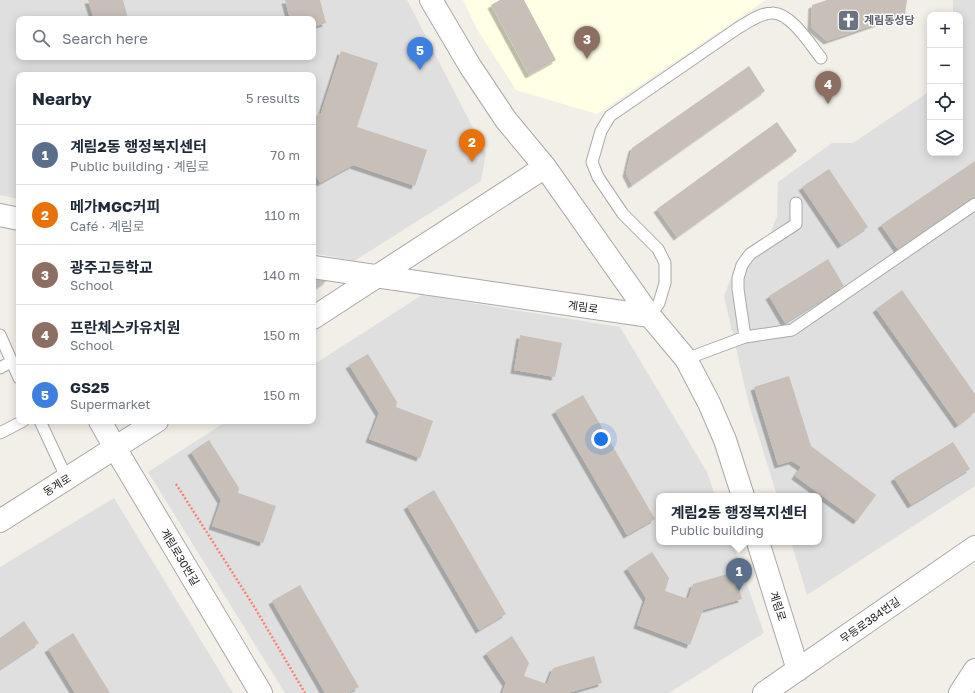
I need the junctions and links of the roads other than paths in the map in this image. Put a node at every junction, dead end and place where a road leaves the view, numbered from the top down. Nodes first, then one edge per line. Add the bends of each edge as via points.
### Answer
1 (431, 0) edge
2 (821, 58) dead end
3 (545, 167) junction
4 (796, 203) dead end
5 (975, 204) edge
6 (0, 215) edge
7 (16, 218) edge
8 (316, 268) edge
9 (376, 277) junction
10 (316, 316) edge
11 (650, 316) junction
12 (0, 335) edge
13 (745, 338) junction
14 (686, 359) junction
15 (12, 362) junction
16 (0, 368) edge
17 (16, 371) edge
18 (17, 424) edge
19 (41, 424) edge
20 (102, 424) edge
21 (151, 424) edge
22 (0, 433) edge
23 (115, 448) junction
24 (67, 479) junction
25 (742, 493) edge
26 (0, 521) edge
27 (759, 545) edge
28 (975, 547) edge
29 (798, 670) junction
30 (975, 670) edge
31 (261, 693) edge
32 (764, 693) edge
33 (960, 693) edge

1 - 3 street via 506,120
2 - 11 lane via 792,23 782,14 771,12 738,28 610,116 601,131 592,162 598,178 623,214 658,249 665,263 665,283 659,303
3 - 9 street
3 - 11 street
4 - 13 lane via 796,224 750,254 742,265 738,289
5 - 13 lane via 792,330
6 - 7 street
8 - 9 street, 계림로
9 - 10 street
9 - 11 street, 계림로
11 - 14 street
12 - 15 lane
13 - 14 lane
14 - 25 street via 717,420
15 - 16 lane
15 - 17 lane
18 - 22 lane
19 - 24 lane
20 - 23 street, 계림로30번길
21 - 23 street, 동계로
23 - 24 street, 동계로
23 - 31 street, 계림로30번길
24 - 26 street, 동계로
27 - 29 street, 계림로
28 - 29 street, 무등로384번길
29 - 32 street, 무등로384번길
30 - 33 street

